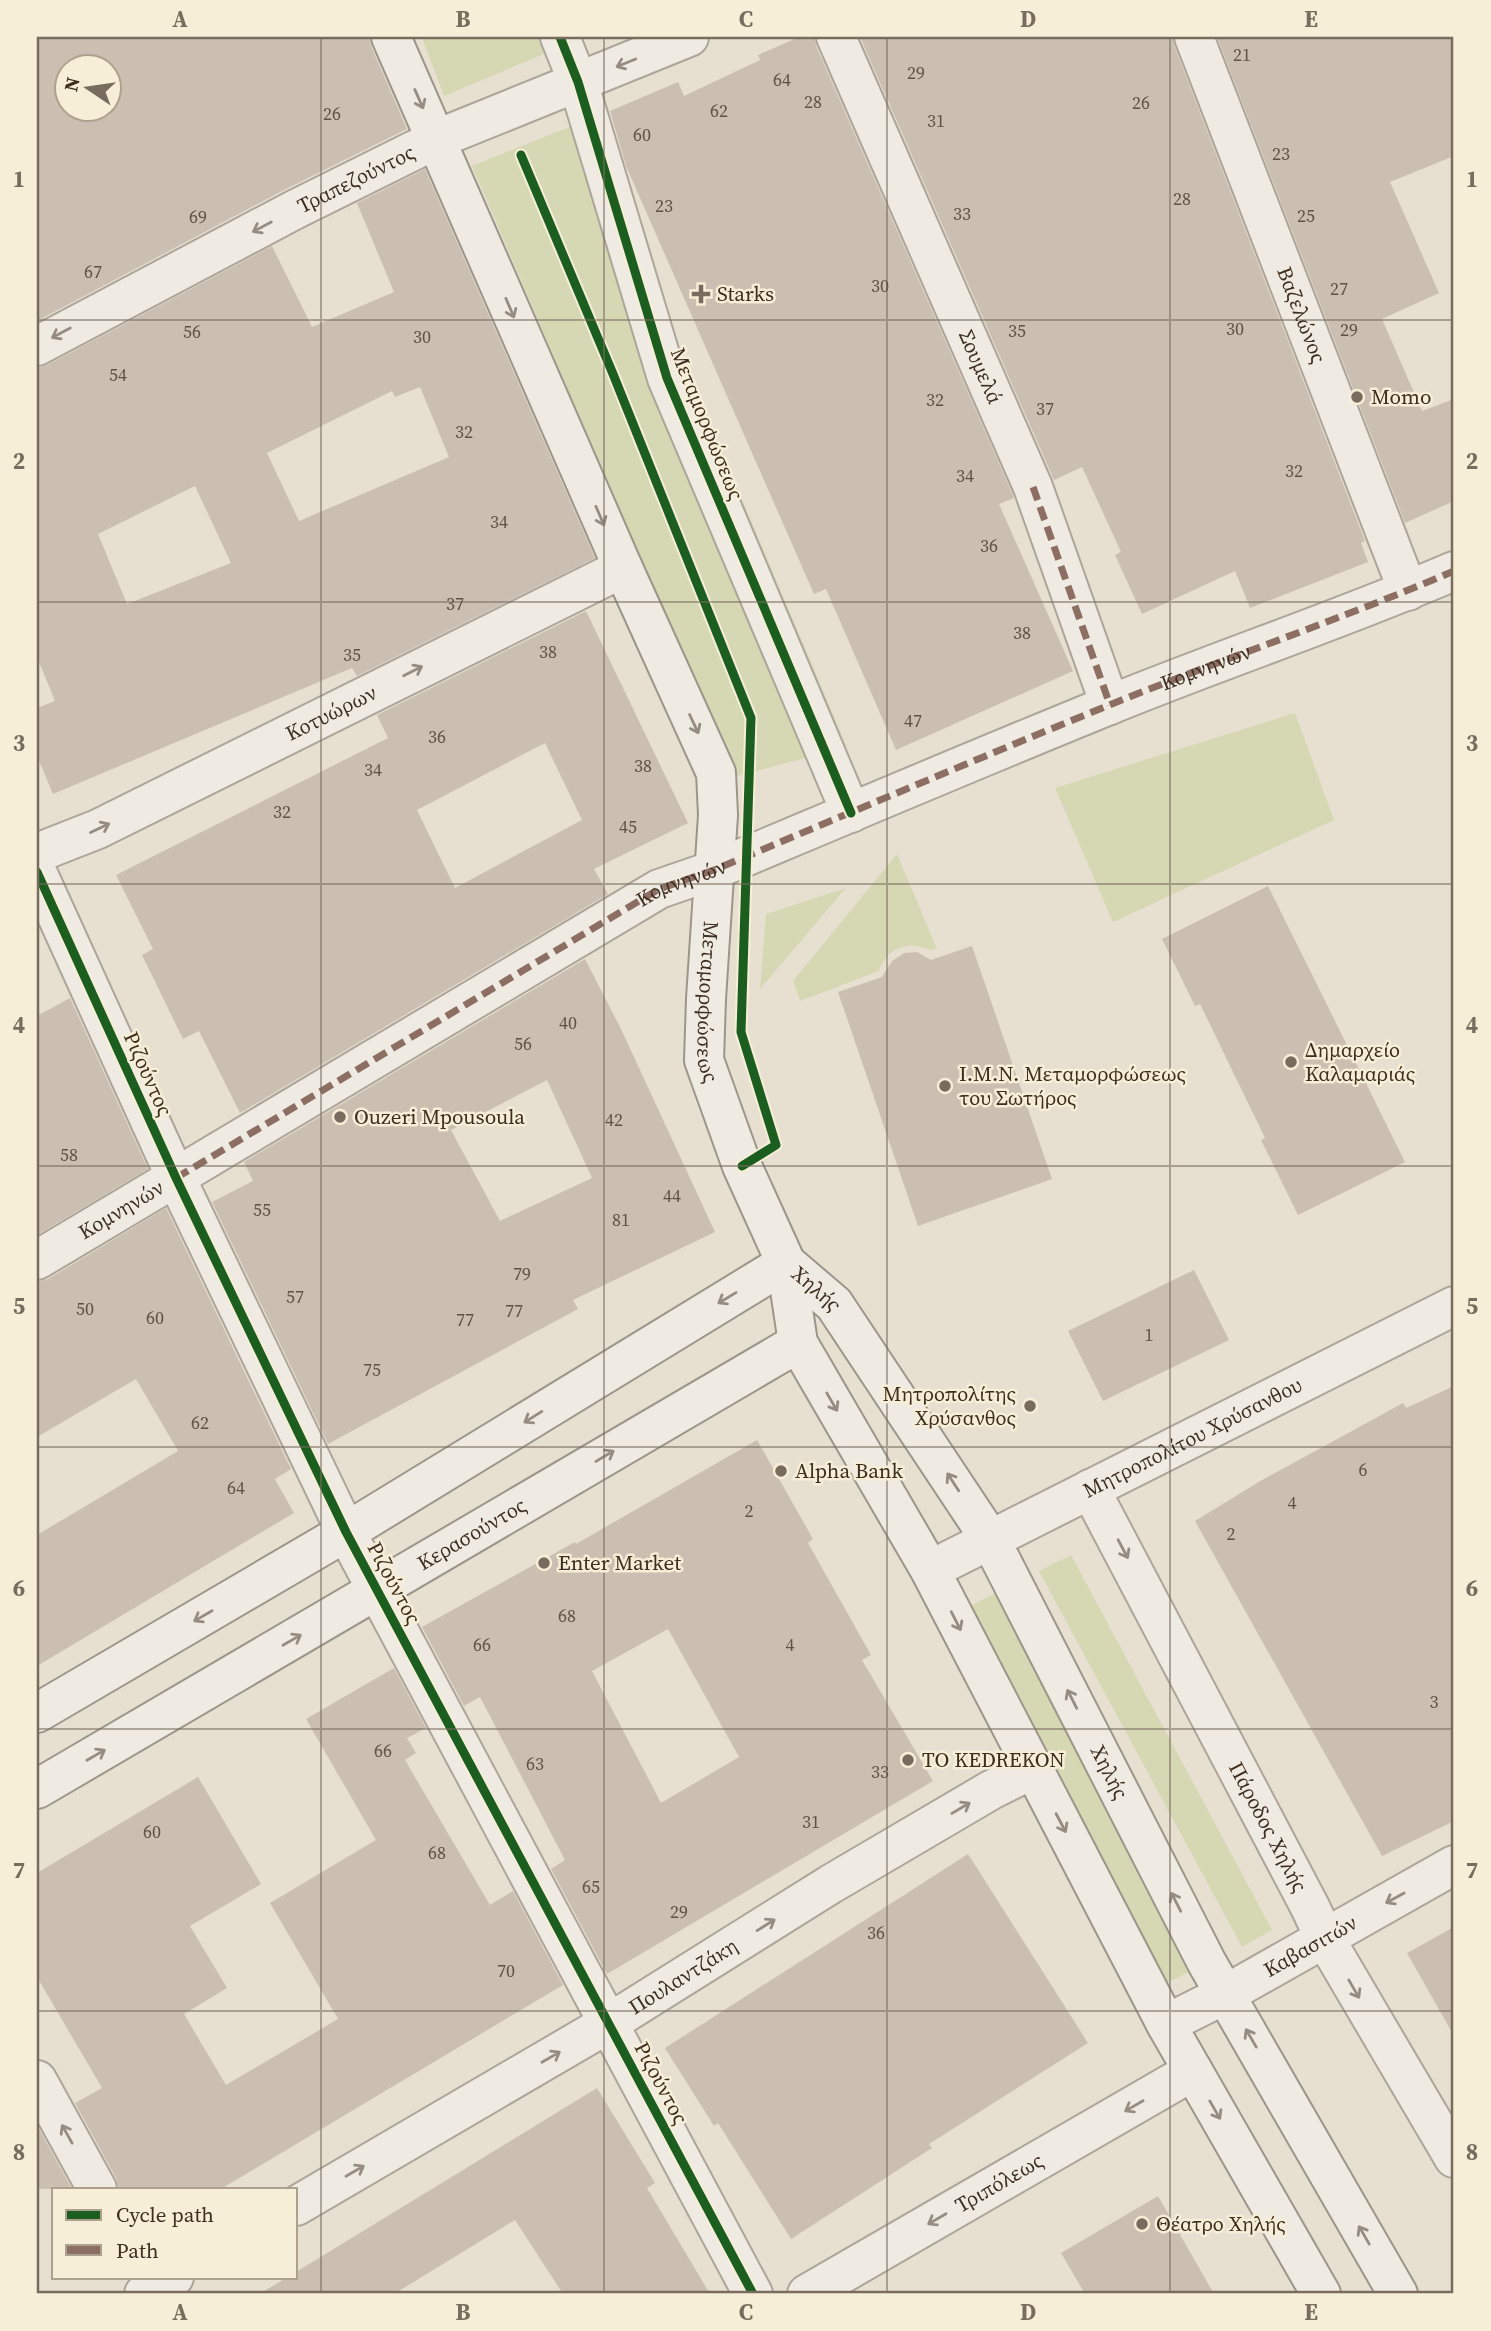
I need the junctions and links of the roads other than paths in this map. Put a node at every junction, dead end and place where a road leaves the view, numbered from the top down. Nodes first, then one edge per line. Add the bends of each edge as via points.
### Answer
1 (391, 37) edge
2 (560, 37) edge
3 (689, 37) edge
4 (836, 37) edge
5 (1194, 37) edge
6 (578, 82) junction
7 (437, 139) junction
8 (37, 346) edge
9 (622, 568) junction
10 (1454, 571) edge
11 (1408, 591) junction
12 (1110, 705) junction
13 (851, 813) junction
14 (37, 853) edge
15 (714, 870) junction
16 (37, 872) edge
17 (176, 1178) junction
18 (37, 1260) edge
19 (786, 1264) junction
20 (1454, 1307) edge
21 (798, 1343) junction
22 (1090, 1489) junction
23 (346, 1532) junction
24 (990, 1539) junction
25 (930, 1570) junction
26 (378, 1591) junction
27 (37, 1713) edge
28 (1033, 1769) junction
29 (37, 1789) edge
30 (1454, 1865) edge
31 (1324, 1937) junction
32 (1226, 1994) junction
33 (609, 2023) junction
34 (1167, 2024) junction
35 (1193, 2071) junction
36 (37, 2080) edge
37 (1454, 2158) edge
38 (96, 2188) edge
39 (298, 2205) edge
40 (753, 2294) edge
41 (807, 2294) edge
42 (1321, 2294) edge
43 (1398, 2294) edge

1 -> 7 street, Μεταμορφώσεως
2 - 6 street, Μεταμορφώσεως
3 -> 6 street, Τραπεζούντος
4 - 12 street, Σουμελά via 1033,487
5 - 11 street, Βαζελώνος
6 - 7 street, Τραπεζούντος
6 - 13 street, Μεταμορφώσεως via 667,378
7 -> 8 street, Τραπεζούντος
7 -> 9 street, Μεταμορφώσεως
14 -> 9 street, Κοτυώρων via 98,829
9 -> 15 street, Μεταμορφώσεως via 716,772 719,815
10 - 11 street, Κομνηνών
11 - 12 street, Κομνηνών
12 - 13 street, Κομνηνών
13 - 15 street, Κομνηνών
15 - 17 street, Κομνηνών via 659,889
15 - 19 street, Μεταμορφώσεως via 705,1060 742,1166
16 - 17 street, Ριζούντος
17 - 18 street, Κομνηνών
17 - 23 street, Ριζούντος
19 - 21 street, Χηλής
19 -> 23 street
24 -> 19 street, Χηλής via 835,1304
20 - 22 street, Μητροπολίτου Χρύσανθου
21 -> 25 street, Χηλής
26 -> 21 street, Κερασούντος
22 - 24 street, Μητροπολίτου Χρύσανθου
22 -> 31 street, Πάροδος Χηλής
23 - 26 street, Ριζούντος
23 -> 27 street
24 - 25 street, Μητροπολίτου Χρύσανθου
32 -> 24 street, Χηλής
25 -> 28 street, Χηλής
29 -> 26 street, Κερασούντος
26 - 33 street, Ριζούντος
33 -> 28 street, Πουλαντζάκη via 831,1884
28 -> 34 street, Χηλής
30 -> 31 street, Καβασιτών
31 - 32 street, Καβασιτών
31 -> 37 street, Πάροδος Χηλής
32 - 34 street, Καβασιτών
43 -> 32 street, Χηλής
39 -> 33 street, Πουλαντζάκη
33 - 40 street, Ριζούντος
34 - 35 street, Χηλής
35 -> 41 street, Τριπόλεως
35 -> 42 street, Χηλής
38 -> 36 street

